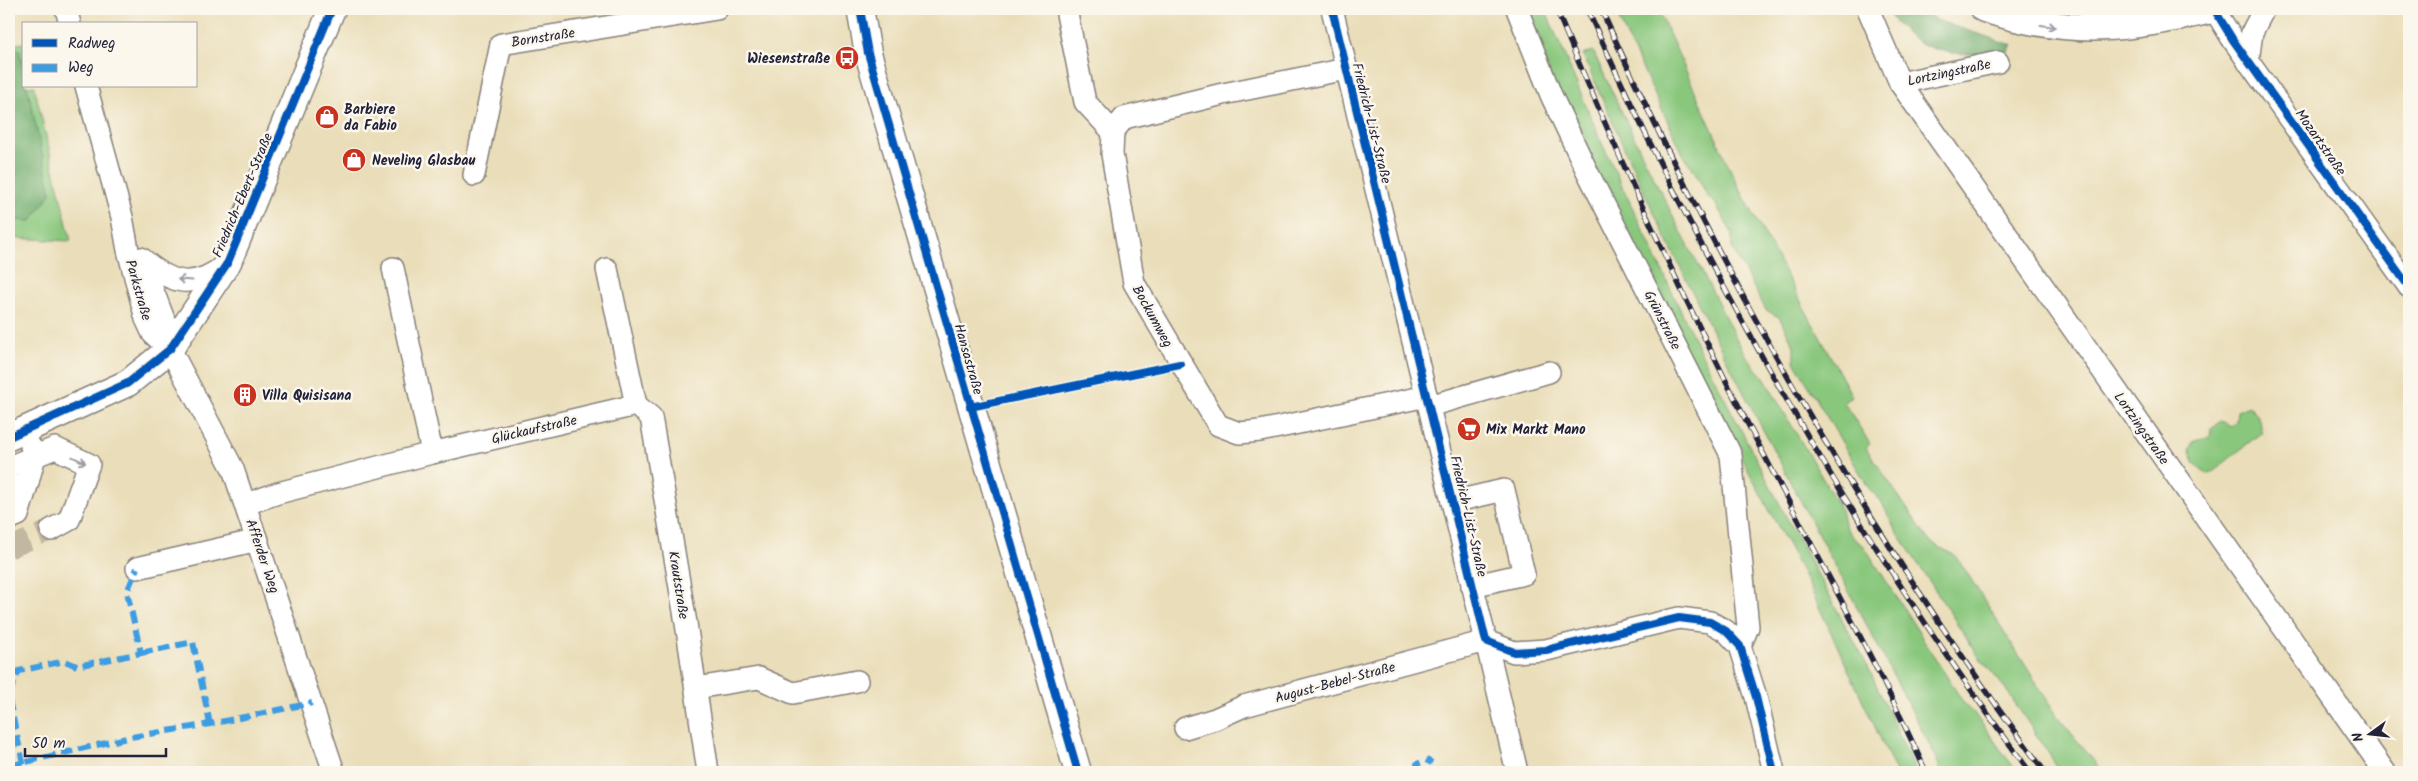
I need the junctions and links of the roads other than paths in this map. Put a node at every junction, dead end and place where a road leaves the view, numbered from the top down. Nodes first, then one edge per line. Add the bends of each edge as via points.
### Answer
1 (66, 9) edge
2 (332, 9) edge
3 (717, 9) edge
4 (860, 9) edge
5 (1066, 9) edge
6 (1332, 9) edge
7 (1517, 9) edge
8 (1868, 9) edge
9 (1984, 9) edge
10 (2215, 9) edge
11 (2264, 9) edge
12 (69, 22) edge
13 (1998, 62) dead end
14 (2248, 62) junction
15 (1346, 69) junction
16 (1900, 83) junction
17 (87, 88) edge
18 (1113, 132) junction
19 (474, 175) dead end
20 (122, 217) junction
21 (142, 258) junction
22 (228, 262) junction
23 (393, 268) dead end
24 (606, 269) dead end
25 (2409, 287) edge
26 (170, 349) junction
27 (1549, 372) dead end
28 (1428, 401) junction
29 (636, 405) junction
30 (16, 434) edge
31 (432, 453) junction
32 (35, 456) junction
33 (9, 467) edge
34 (18, 486) edge
35 (1452, 502) junction
36 (246, 504) junction
37 (9, 519) edge
38 (51, 530) tunnel mouth
39 (258, 540) junction
40 (137, 568) dead end
41 (1472, 586) junction
42 (1486, 642) junction
43 (1740, 646) junction
44 (857, 681) dead end
45 (696, 688) junction
46 (1185, 728) dead end
47 (334, 772) edge
48 (708, 772) edge
49 (1078, 772) edge
50 (1517, 772) edge
51 (1774, 772) edge
52 (2385, 772) edge

1 - 12 street
2 - 22 main road, Friedrich-Ebert-Straße
3 - 19 street, Bornstraße via 501,44
4 - 49 main road, Hansastraße via 870,62
5 - 18 street via 1085,102
6 - 15 street, Friedrich-List-Straße
7 - 43 street, Grünstraße via 1551,95 1587,171 1731,455 1748,627
8 - 16 street, Lortzingstraße
9 -> 10 main road via 2032,23 2085,29 2144,24
10 - 14 street, Mozartstraße
11 - 14 street via 2252,32
13 - 16 street, Lortzingstraße
14 - 25 street, Mozartstraße
15 - 18 street via 1124,118
15 - 28 street, Friedrich-List-Straße
16 - 52 street, Lortzingstraße
17 - 20 street, Parkstraße
18 - 28 street, Bockumweg via 1112,154 1134,283 1218,426 1239,433 1260,431
20 - 21 street, Parkstraße
20 - 26 street, Parkstraße via 146,319 153,334
22 -> 21 street, Parkstraße via 212,275 190,282 161,275
21 - 26 street, Parkstraße via 168,330
22 - 26 main road, Friedrich-Ebert-Straße
23 - 31 street
24 - 29 street
26 - 30 main road, Friedrich-Ebert-Straße via 128,383
26 - 36 street, Afferder Weg via 233,469
27 - 28 street, Bockumweg
28 - 35 street, Friedrich-List-Straße
29 - 31 street, Glückaufstraße
29 - 45 street, Krautstraße via 651,417
30 - 32 street
31 - 36 street, Glückaufstraße
32 - 33 street
32 - 34 street
32 -> 38 street via 55,448 89,464 70,520
34 - 37 street via 18,515
35 - 41 street, Friedrich-List-Straße
35 - 41 street via 1504,490 1522,564 1524,574
36 - 39 street, Afferder Weg
39 - 40 street
39 - 47 street, Afferder Weg
41 - 42 street, Friedrich-List-Straße
42 - 43 street via 1514,652 1546,650 1678,618 1710,622 1726,631
42 - 46 street, August-Bebel-Straße via 1244,706
42 - 50 street, Friedrich-List-Straße
43 - 51 street
44 - 45 street via 793,693 759,678
45 - 48 street, Krautstraße

